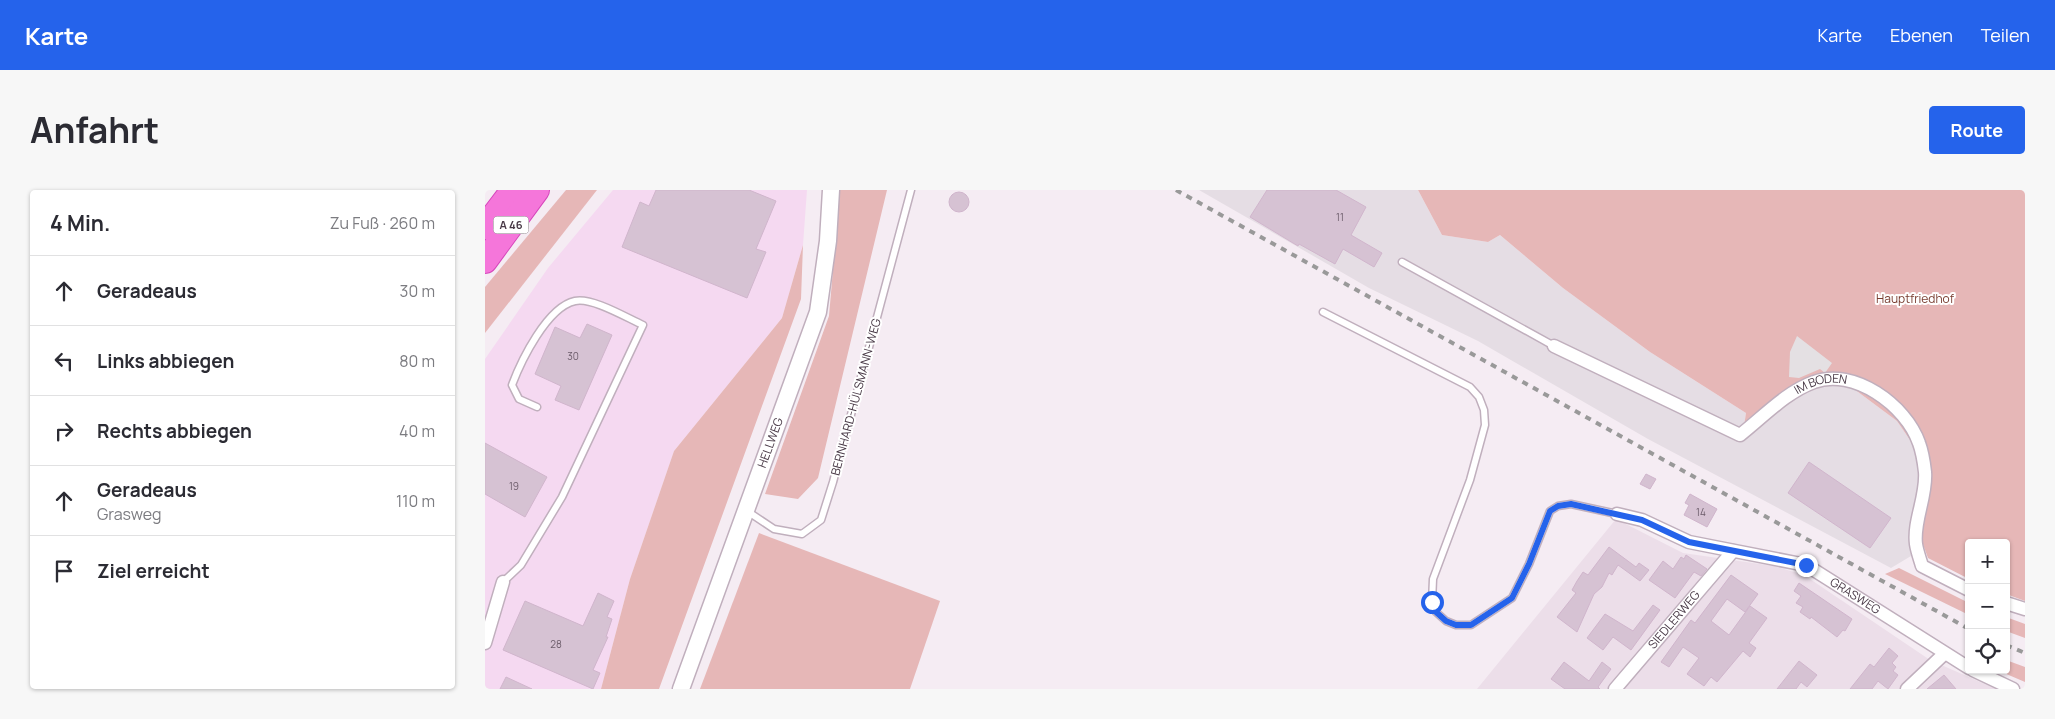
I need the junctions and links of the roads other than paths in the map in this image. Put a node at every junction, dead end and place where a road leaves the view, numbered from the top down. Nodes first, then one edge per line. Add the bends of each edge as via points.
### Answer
1 (513, 190) edge
2 (537, 190) edge
3 (831, 190) edge
4 (911, 190) edge
5 (485, 226) edge
6 (485, 261) edge
7 (1402, 262) dead end
8 (1323, 312) dead end
9 (1553, 346) joint
10 (537, 408) dead end
11 (746, 510) junction
12 (1617, 514) joint
13 (1733, 550) junction
14 (503, 582) joint
15 (1965, 588) edge
16 (2010, 604) edge
17 (2025, 609) edge
18 (485, 642) edge
19 (1944, 654) junction
20 (1965, 666) edge
21 (1981, 674) edge
22 (681, 689) edge
23 (1615, 689) edge
24 (1907, 689) edge
25 (2013, 689) edge

1 - 5 highway, A 46
2 - 6 highway, A 46
3 - 11 street, HELLWEG via 818,312
4 - 11 lane, BERNHARD-HÜLSMANN-WEG via 821,520 802,534 774,529
7 - 9 lane
8 - 12 lane via 1470,387 1479,397 1485,425 1470,480 1433,579 1432,602 1436,612 1446,621 1471,625 1512,598 1550,511 1571,504
9 - 15 street, IM BODEN via 1740,435 1788,395 1813,382 1844,378 1877,392 1903,416 1919,442 1925,474 1916,543 1922,566
10 - 14 lane via 519,399 512,386 547,320 562,307 576,301 596,304 643,325 562,497 521,565
11 - 22 street, HELLWEG
12 - 13 street, GRASWEG via 1642,520 1689,542
13 - 19 street, GRASWEG via 1806,565
13 - 23 street, SIEDLERWEG
14 - 18 street
16 - 17 street
19 - 20 street, GRASWEG
19 - 24 street
21 - 25 street

